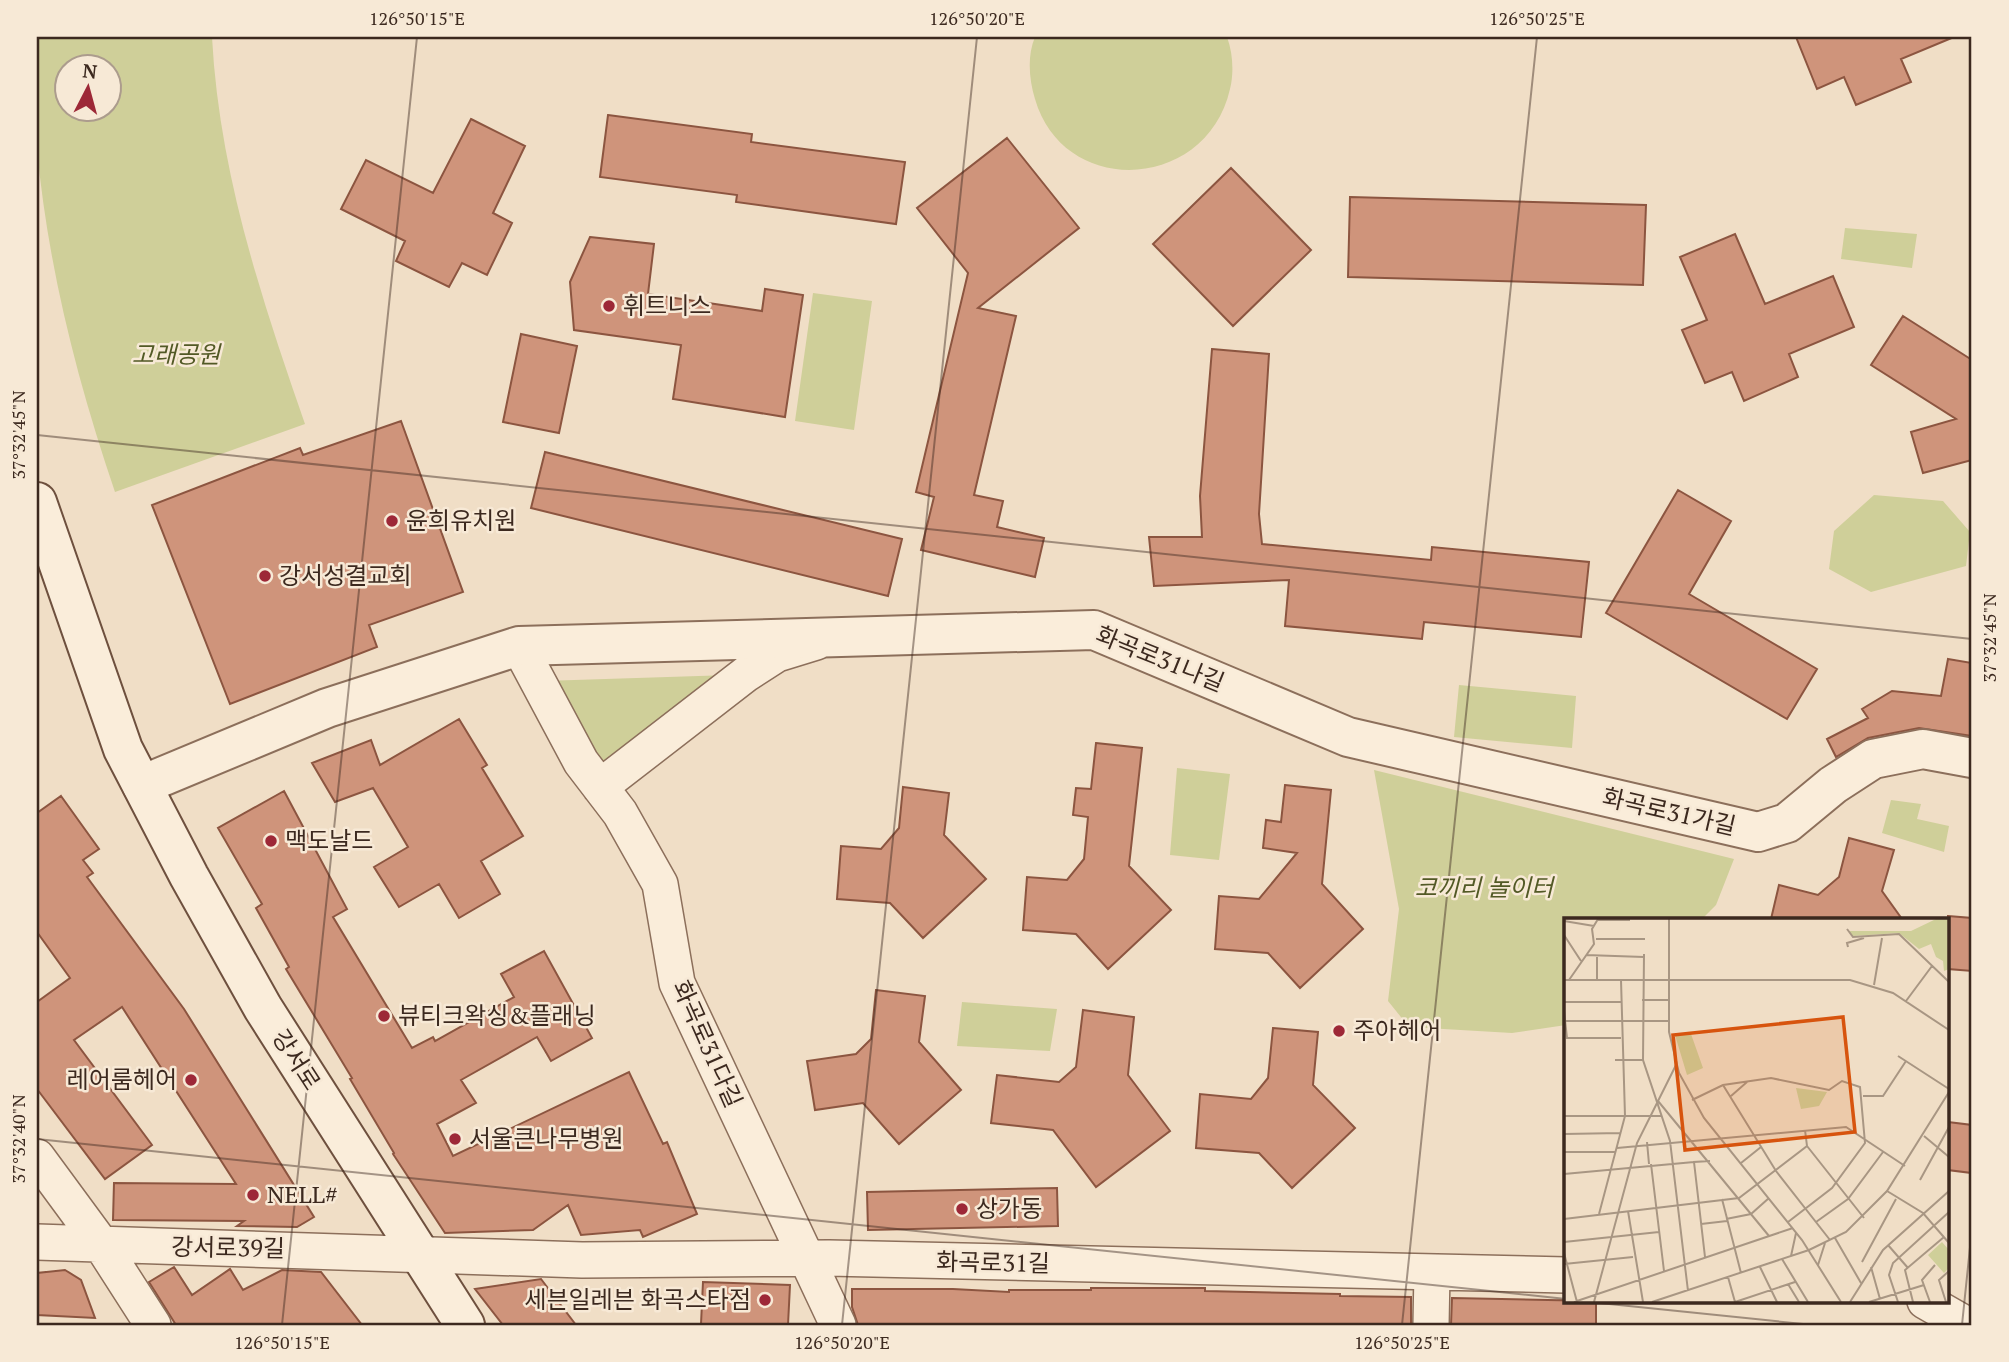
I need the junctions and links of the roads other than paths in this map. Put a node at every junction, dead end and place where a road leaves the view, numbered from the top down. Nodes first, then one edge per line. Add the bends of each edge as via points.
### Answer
1 (37, 502) edge
2 (836, 636) junction
3 (519, 646) junction
4 (1349, 737) joint
5 (1972, 758) edge
6 (142, 785) junction
7 (600, 787) junction
8 (37, 1157) edge
9 (37, 1242) edge
10 (101, 1244) junction
11 (419, 1253) junction
12 (805, 1258) junction
13 (1432, 1272) junction
14 (1564, 1275) edge
15 (1927, 1302) edge
16 (153, 1325) edge
17 (465, 1325) edge
18 (838, 1325) edge
19 (1431, 1325) edge
20 (1967, 1325) edge

1 - 6 street, 강서로 via 123,749
2 - 3 street, 화곡로31나길
2 - 4 street, 화곡로31나길 via 1094,629
2 - 7 street, 화곡로31나길 via 766,661
3 - 6 street via 327,708
3 - 7 street, 화곡로31다길 via 581,762
4 - 5 street, 화곡로31가길 via 1758,832 1787,823 1873,760 1923,749
6 - 11 street, 강서로 via 263,1007
7 - 12 street, 화곡로31다길 via 660,884 677,983
8 - 10 street
9 - 10 street, 강서로39길
10 - 11 street, 강서로39길
10 - 16 street
11 - 12 street, 화곡로31길 via 582,1260
11 - 17 street, 강서로
12 - 13 street, 화곡로31길
12 - 18 street, 화곡로31다길
13 - 14 street, 화곡로31길
13 - 19 street
15 - 20 street

